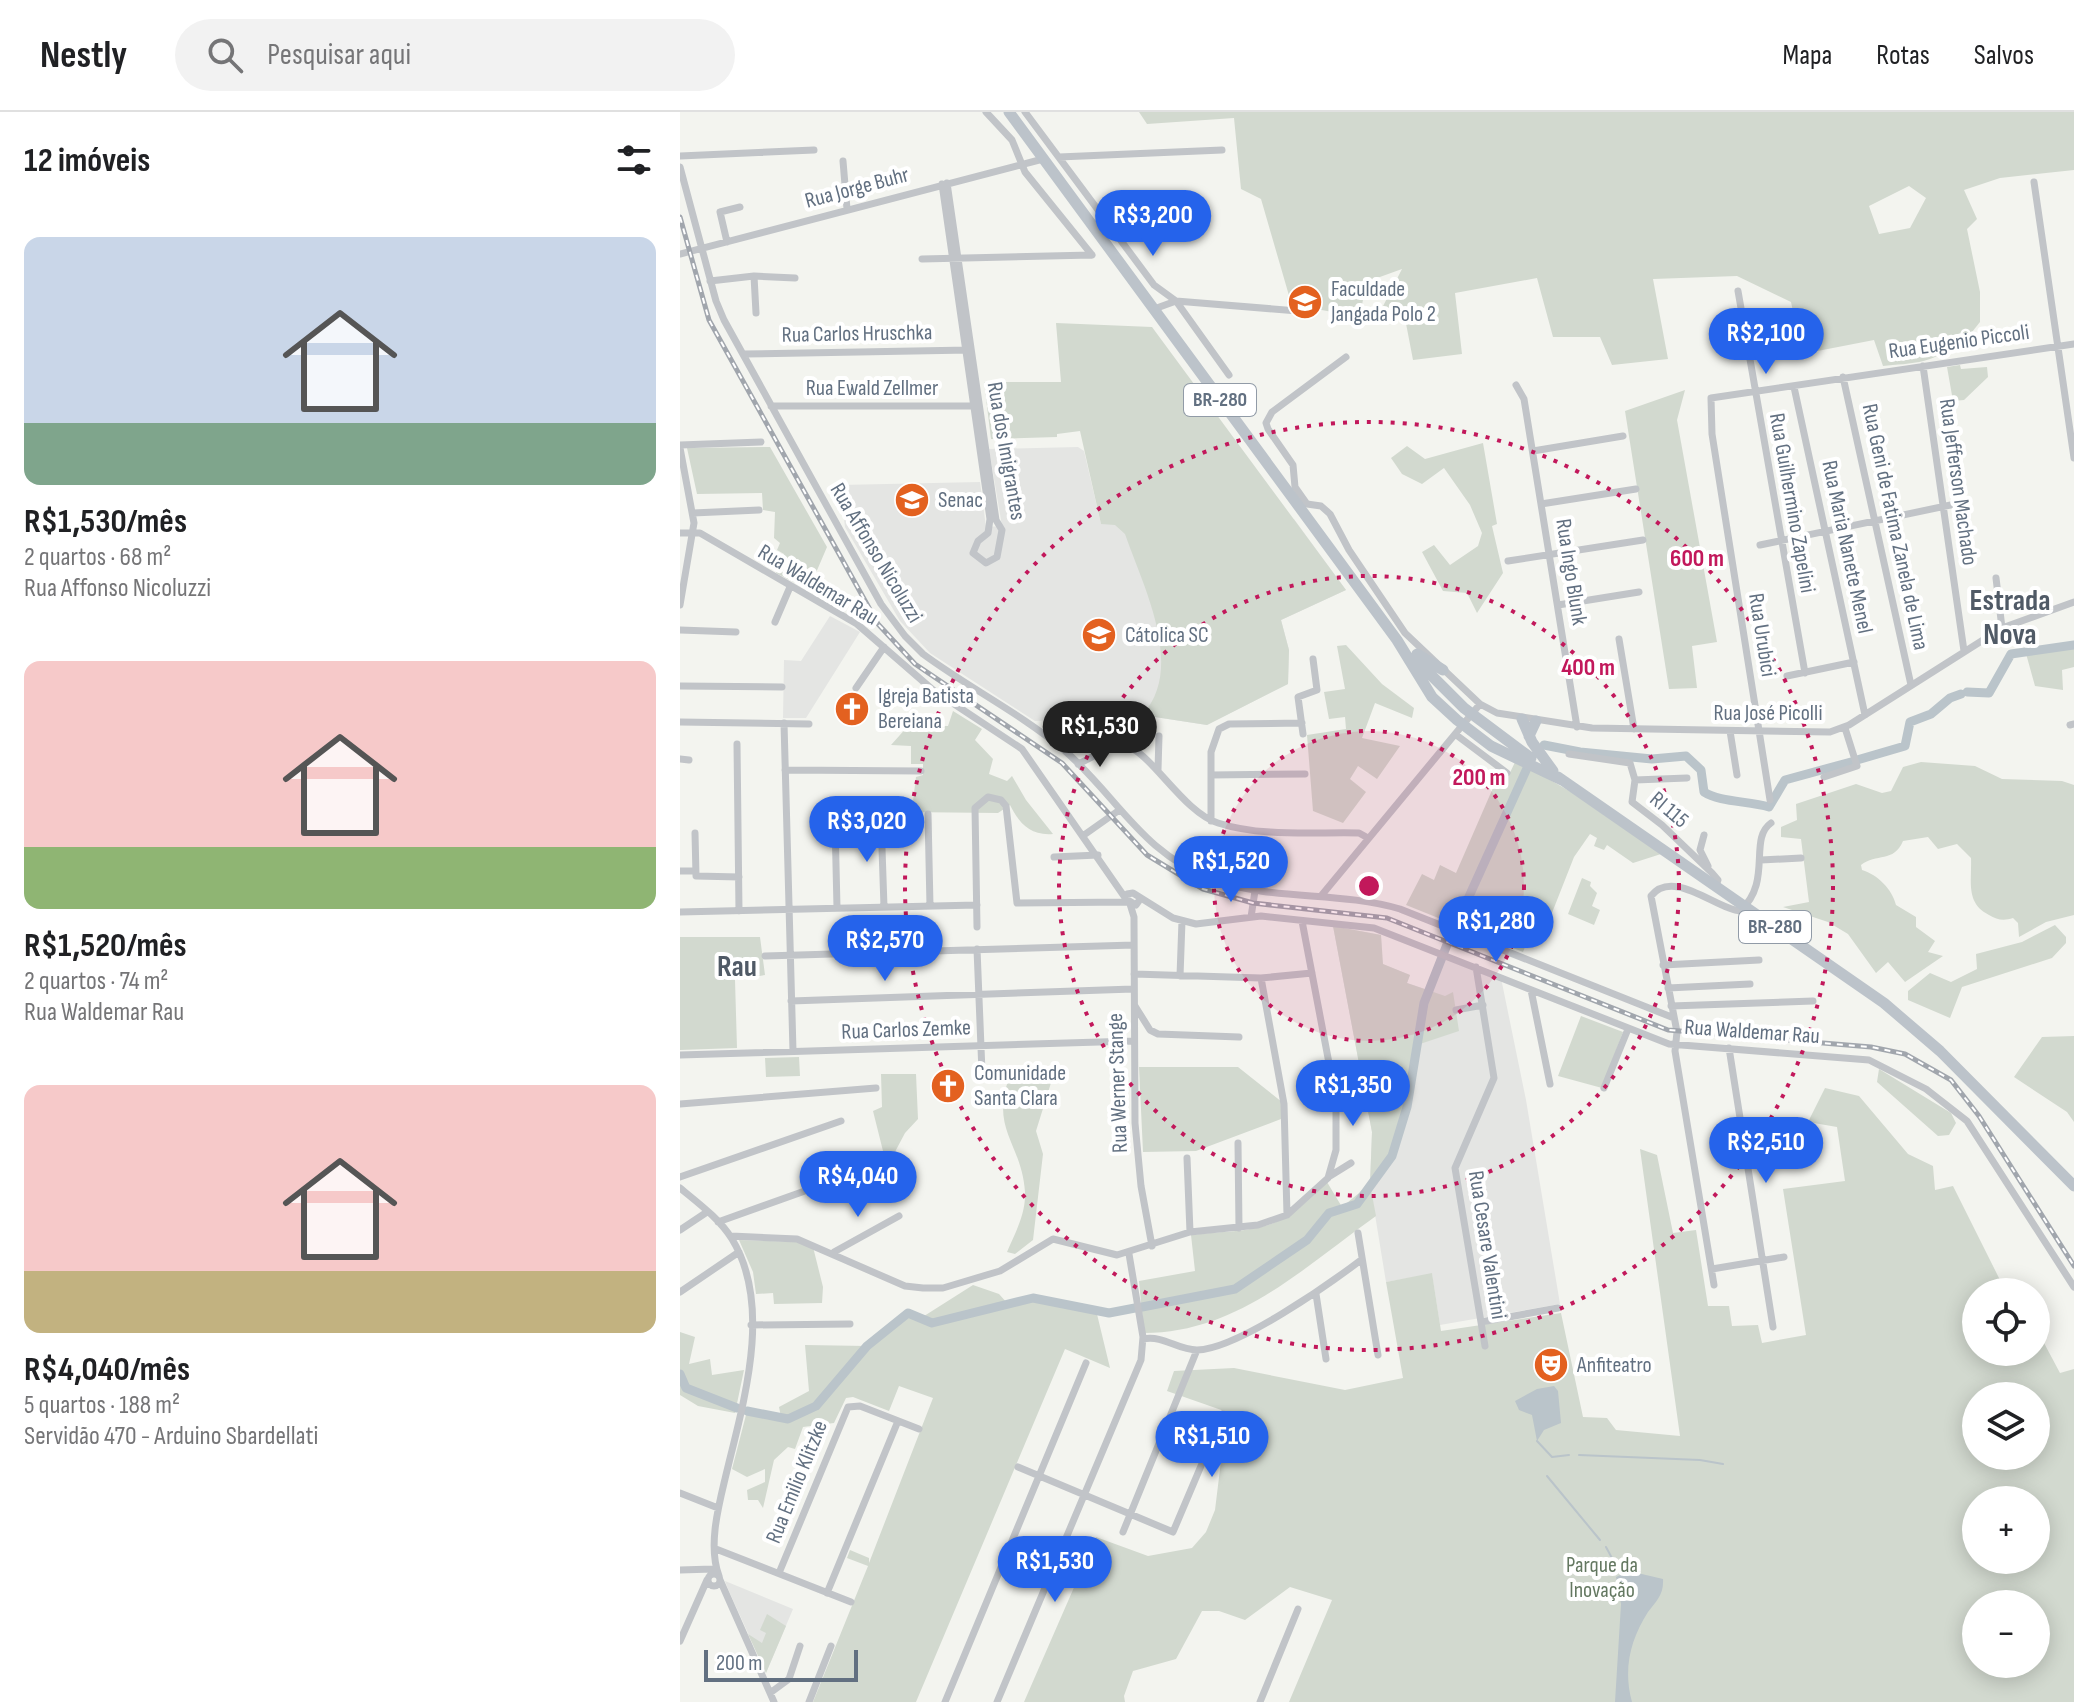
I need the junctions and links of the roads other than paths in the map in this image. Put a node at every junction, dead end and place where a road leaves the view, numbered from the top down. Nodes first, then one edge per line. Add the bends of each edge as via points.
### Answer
1 (986, 112) edge
2 (1009, 112) edge
3 (1025, 112) edge
4 (814, 150) dead end
5 (1222, 150) dead end
6 (680, 156) edge
7 (1059, 157) junction
8 (1043, 159) junction
9 (843, 161) dead end
10 (1022, 164) junction
11 (680, 167) edge
12 (2034, 182) dead end
13 (944, 184) junction
14 (740, 207) dead end
15 (847, 209) junction
16 (1093, 226) junction
17 (1114, 232) junction
18 (1077, 235) junction
19 (1103, 240) junction
20 (727, 242) junction
21 (702, 248) junction
22 (680, 254) edge
23 (955, 258) junction
24 (922, 259) dead end
25 (754, 276) junction
26 (795, 278) dead end
27 (710, 281) junction
28 (1738, 291) dead end
29 (1176, 301) junction
30 (1154, 309) junction
31 (1310, 312) dead end
32 (756, 313) dead end
33 (2074, 344) edge
34 (2058, 346) junction
35 (968, 350) junction
36 (743, 354) junction
37 (1346, 357) dead end
38 (1923, 366) junction
39 (1229, 375) dead end
40 (1843, 377) junction
41 (1516, 385) dead end
42 (1794, 387) junction
43 (1755, 393) junction
44 (1710, 401) joint
45 (771, 406) junction
46 (974, 406) junction
47 (1623, 436) dead end
48 (761, 442) dead end
49 (680, 446) edge
50 (1533, 451) junction
51 (681, 457) edge
52 (2074, 458) edge
53 (1293, 465) junction
54 (1276, 476) junction
55 (1636, 489) dead end
56 (1965, 502) dead end
57 (1541, 504) junction
58 (1944, 505) junction
59 (1306, 507) junction
60 (759, 510) dead end
61 (693, 513) junction
62 (1875, 519) junction
63 (1826, 530) junction
64 (693, 532) junction
65 (680, 533) edge
66 (1643, 540) dead end
67 (1781, 541) junction
68 (1760, 545) dead end
69 (1549, 554) junction
70 (1508, 561) dead end
71 (1996, 578) dead end
72 (790, 587) junction
73 (1639, 592) dead end
74 (2074, 602) edge
75 (680, 605) edge
76 (1558, 605) junction
77 (775, 622) dead end
78 (2002, 628) junction
79 (680, 630) edge
80 (736, 632) dead end
81 (1401, 639) junction
82 (1619, 639) dead end
83 (884, 647) junction
84 (1964, 651) junction
85 (1313, 659) dead end
86 (1854, 662) junction
87 (1443, 670) joint
88 (1805, 673) junction
89 (1787, 676) dead end
90 (1911, 685) junction
91 (680, 686) edge
92 (782, 687) dead end
93 (856, 688) dead end
94 (1480, 704) junction
95 (1865, 715) junction
96 (1522, 719) junction
97 (1536, 721) junction
98 (680, 722) edge
99 (784, 723) junction
100 (1302, 723) junction
101 (809, 724) dead end
102 (1577, 727) junction
103 (1845, 728) junction
104 (1634, 729) junction
105 (1459, 730) junction
106 (1730, 731) junction
107 (1758, 732) junction
108 (1303, 734) dead end
109 (1159, 736) dead end
110 (1529, 736) junction
111 (737, 744) dead end
112 (1111, 746) dead end
113 (1569, 754) dead end
114 (1077, 762) junction
115 (785, 770) junction
116 (921, 771) dead end
117 (1158, 771) junction
118 (1507, 773) dead end
119 (1305, 774) dead end
120 (1211, 775) junction
121 (1737, 775) dead end
122 (1824, 777) dead end
123 (1687, 778) dead end
124 (1562, 780) junction
125 (1635, 780) junction
126 (1770, 800) dead end
127 (1118, 811) junction
128 (928, 814) dead end
129 (881, 819) dead end
130 (1211, 821) junction
131 (835, 822) dead end
132 (1771, 823) dead end
133 (695, 833) dead end
134 (1084, 835) junction
135 (1704, 835) dead end
136 (1368, 838) junction
137 (1098, 855) junction
138 (1054, 857) dead end
139 (1801, 858) dead end
140 (1761, 860) junction
141 (680, 871) edge
142 (695, 871) junction
143 (1712, 873) junction
144 (739, 877) junction
145 (1716, 886) junction
146 (1255, 891) junction
147 (1321, 896) junction
148 (1132, 900) junction
149 (977, 905) junction
150 (930, 906) junction
151 (1746, 906) junction
152 (884, 907) junction
153 (837, 908) junction
154 (789, 909) junction
155 (739, 911) junction
156 (680, 912) edge
157 (1251, 917) junction
158 (1182, 921) junction
159 (1302, 921) junction
160 (977, 927) dead end
161 (1134, 945) junction
162 (977, 949) junction
163 (789, 955) junction
164 (765, 956) dead end
165 (1759, 960) dead end
166 (1476, 967) junction
167 (1664, 967) junction
168 (1691, 967) dead end
169 (1312, 973) junction
170 (1134, 974) junction
171 (1180, 976) junction
172 (1261, 978) junction
173 (1750, 984) dead end
174 (1668, 988) junction
175 (1133, 989) junction
176 (1531, 990) junction
177 (980, 995) junction
178 (791, 1001) junction
179 (1813, 1001) dead end
180 (1133, 1003) junction
181 (1483, 1005) junction
182 (1671, 1006) junction
183 (1456, 1010) dead end
184 (1674, 1018) junction
185 (1628, 1029) junction
186 (1239, 1037) dead end
187 (1133, 1041) junction
188 (982, 1045) junction
189 (1676, 1045) junction
190 (1729, 1048) junction
191 (793, 1051) junction
192 (680, 1055) edge
193 (982, 1072) dead end
194 (1550, 1084) dead end
195 (876, 1088) dead end
196 (1604, 1088) dead end
197 (680, 1104) edge
198 (841, 1121) dead end
199 (1238, 1143) dead end
200 (1187, 1158) dead end
201 (1351, 1163) dead end
202 (680, 1177) edge
203 (844, 1177) dead end
204 (1328, 1178) junction
205 (2074, 1186) edge
206 (680, 1188) edge
207 (707, 1212) junction
208 (1287, 1215) junction
209 (899, 1216) dead end
210 (718, 1222) junction
211 (1239, 1228) junction
212 (680, 1230) edge
213 (1190, 1232) junction
214 (1358, 1233) dead end
215 (731, 1236) junction
216 (1152, 1246) junction
217 (739, 1252) junction
218 (834, 1252) junction
219 (1129, 1254) junction
220 (1784, 1257) dead end
221 (1361, 1260) junction
222 (1763, 1261) junction
223 (1712, 1269) junction
224 (1714, 1285) dead end
225 (2074, 1287) edge
226 (680, 1292) edge
227 (1316, 1294) junction
228 (1558, 1308) dead end
229 (1481, 1322) junction
230 (850, 1324) dead end
231 (751, 1325) junction
232 (1773, 1327) dead end
233 (1143, 1339) junction
234 (1485, 1346) dead end
235 (1197, 1350) junction
236 (1378, 1355) dead end
237 (1326, 1359) dead end
238 (1086, 1363) dead end
239 (1223, 1414) dead end
240 (898, 1421) junction
241 (919, 1429) dead end
242 (1018, 1467) dead end
243 (1039, 1476) junction
244 (680, 1493) edge
245 (1083, 1495) junction
246 (718, 1508) junction
247 (1130, 1514) junction
248 (1123, 1532) dead end
249 (716, 1549) junction
250 (680, 1570) edge
251 (779, 1573) junction
252 (711, 1577) junction
253 (827, 1593) junction
254 (851, 1602) dead end
255 (1298, 1609) dead end
256 (680, 1641) edge
257 (800, 1646) dead end
258 (831, 1646) dead end
259 (770, 1693) junction
260 (774, 1702) edge
261 (809, 1702) edge
262 (945, 1702) edge
263 (997, 1702) edge
264 (1260, 1702) edge

1 - 10 street via 1012,140
2 - 8 highway, BR-280
3 - 7 street
4 - 6 street
5 - 7 street
7 - 17 street
8 - 10 street, Rua Jorge Buhr
8 - 16 highway, BR-280
9 - 15 street
10 - 13 street, Rua Jorge Buhr
10 - 18 street
11 - 21 street, Rua Affonso Nicoluzzi
12 - 34 street
13 - 15 street, Rua Jorge Buhr
13 - 23 street, Rua dos Imigrantes
14 - 20 street via 720,212
15 - 20 street, Rua Jorge Buhr
16 - 18 street
16 - 19 highway, BR-280
17 - 19 street
17 - 29 street via 1158,291
18 - 23 street via 1092,255
19 - 30 highway, BR-280
20 - 21 street, Rua Jorge Buhr
21 - 22 street, Rua Jorge Buhr
21 - 27 street, Rua Affonso Nicoluzzi
23 - 24 street
23 - 35 street, Rua dos Imigrantes
25 - 26 street
25 - 27 street
25 - 32 street
27 - 36 street, Rua Affonso Nicoluzzi
28 - 43 street, Rua Guilhermino Zapelini
29 - 30 street
29 - 31 street
29 - 39 street
30 - 54 highway, BR-280
33 - 34 street, Rua Eugenio Piccoli
34 - 38 street, Rua Eugenio Piccoli
34 - 52 street
35 - 36 street, Rua Carlos Hruschka
35 - 46 street, Rua dos Imigrantes
35 - 46 street, Rua dos Imigrantes via 996,520 1002,530 997,557 986,563 973,553 990,524
36 - 45 street, Rua Affonso Nicoluzzi
37 - 53 street via 1272,412 1266,423
38 - 40 street, Rua Eugenio Piccoli
38 - 58 street, Rua Jefferson Machado
40 - 42 street, Rua Eugenio Piccoli
40 - 62 street, Rua Geni de Fatima Zanela de Lima
41 - 50 street, Rua Ingo Blunk via 1524,399
42 - 43 street, Rua Eugenio Piccoli
42 - 63 street, Rua Maria Nanete Menel
43 - 44 street, Rua Eugenio Piccoli
43 - 67 street, Rua Guilhermino Zapelini
44 - 107 street, Rua Urubici
45 - 46 street, Rua Ewald Zellmer
45 - 114 street, Rua Affonso Nicoluzzi via 881,604 905,636
47 - 50 street
48 - 49 street
49 - 51 street
50 - 57 street, Rua Ingo Blunk
51 - 61 street
53 - 54 street
53 - 59 street via 1297,493
54 - 59 highway, BR-280
55 - 57 street
56 - 58 street
57 - 69 street, Rua Ingo Blunk
58 - 62 street
58 - 84 street, Rua Jefferson Machado
59 - 81 highway, BR-280
59 - 81 street via 1321,506 1330,514
60 - 61 street
61 - 64 street
62 - 63 street
62 - 90 street, Rua Geni de Fatima Zanela de Lima
63 - 67 street
63 - 86 street, Rua Maria Nanete Menel
64 - 65 street
64 - 72 street, Rua Waldemar Rau
64 - 75 street
66 - 69 street
67 - 68 street
67 - 88 street, Rua Guilhermino Zapelini
69 - 70 street
69 - 76 street, Rua Ingo Blunk
71 - 78 street
72 - 77 street
72 - 83 street, Rua Waldemar Rau via 857,624
73 - 76 street
74 - 78 street, Rua José Picolli
76 - 102 street, Rua Ingo Blunk
78 - 84 street, Rua José Picolli
79 - 80 street
81 - 87 highway
81 - 105 highway via 1432,697
81 - 124 highway, BR-280 via 1464,708
82 - 104 street
83 - 93 street
83 - 134 street, Rua Waldemar Rau via 933,690 1022,749
84 - 90 street, Rua José Picolli
85 - 100 street via 1318,688 1298,697
86 - 88 street
86 - 95 street, Rua Maria Nanete Menel
87 - 94 street
88 - 89 street
90 - 95 street, Rua José Picolli
91 - 92 street
94 - 96 street, Rua José Picolli
94 - 105 street
95 - 103 street, Rua José Picolli
96 - 97 street, Rua José Picolli
96 - 110 highway
97 - 102 street, Rua José Picolli
97 - 110 highway
98 - 99 street
99 - 101 street
99 - 115 street
100 - 108 street
100 - 120 street via 1229,724 1219,729 1213,738
102 - 104 street, Rua José Picolli
103 - 107 street, Rua José Picolli
103 - 122 street via 1857,766
104 - 106 street, Rua José Picolli
105 - 118 street
105 - 124 highway
105 - 136 street
106 - 107 street, Rua José Picolli
106 - 121 street
107 - 126 street, Rua Urubici
109 - 117 street
110 - 124 highway
111 - 144 street
112 - 114 street
113 - 125 street, RI 115 via 1627,760
114 - 117 street via 1124,746
114 - 127 street, Rua Affonso Nicoluzzi
115 - 116 street
115 - 154 street
117 - 130 street via 1177,796
119 - 120 street
120 - 130 street
123 - 125 street
124 - 145 highway, BR-280
125 - 143 street, RI 115 via 1632,802
127 - 134 street
127 - 146 street, Rua Affonso Nicoluzzi via 1156,848 1184,866
128 - 150 street
129 - 152 street
130 - 136 street via 1253,829 1359,833
131 - 153 street
132 - 140 street via 1760,836
133 - 142 street
134 - 137 street, Rua Waldemar Rau
135 - 143 street via 1700,850
136 - 147 street
137 - 138 street
137 - 148 street, Rua Waldemar Rau
139 - 140 street
140 - 151 street via 1758,885
141 - 142 street
142 - 144 street via 700,878
143 - 145 street, RI 115
144 - 155 street
145 - 151 highway, BR-280
146 - 147 street, Rua Affonso Nicoluzzi
146 - 157 street
147 - 184 street, Rua Affonso Nicoluzzi via 1400,909
148 - 149 street via 1017,903 1007,812 994,797 975,808
148 - 158 street, Rua Waldemar Rau
148 - 161 street, Rua Werner Stange
149 - 150 street
149 - 160 street
150 - 152 street
151 - 167 street via 1735,911 1676,887 1653,892
151 - 205 highway, BR-280 via 1918,1031
152 - 153 street
153 - 154 street
154 - 155 street
154 - 163 street
155 - 156 street
157 - 158 street, Rua Waldemar Rau via 1206,924
157 - 159 street, Rua Waldemar Rau
158 - 171 street
159 - 166 street, Rua Waldemar Rau via 1363,926
159 - 169 street
161 - 162 street
161 - 170 street, Rua Werner Stange
162 - 163 street
162 - 177 street
163 - 164 street
163 - 178 street
165 - 167 street
166 - 176 street, Rua Waldemar Rau
166 - 181 street, Rua Cesare Valentini
167 - 168 street
167 - 174 street
169 - 172 street
169 - 204 street via 1337,1112 1336,1150
170 - 171 street
170 - 175 street, Rua Werner Stange
171 - 172 street
172 - 208 street via 1284,1104
173 - 174 street
174 - 182 street
175 - 177 street
175 - 180 street, Rua Werner Stange
176 - 185 street, Rua Waldemar Rau
176 - 194 street
177 - 178 street
177 - 188 street
178 - 191 street
179 - 182 street
180 - 186 street via 1155,1033
180 - 187 street, Rua Werner Stange
181 - 183 street
181 - 229 street, Rua Cesare Valentini via 1494,1078 1455,1168
182 - 184 street
184 - 189 street
185 - 189 street, Rua Waldemar Rau
185 - 196 street
187 - 188 street, Rua Carlos Zemke
187 - 216 street, Rua Werner Stange via 1137,1146
188 - 191 street, Rua Carlos Zemke
188 - 193 street
189 - 190 street, Rua Waldemar Rau
189 - 223 street
190 - 222 street
190 - 225 street, Rua Waldemar Rau via 1859,1057 1943,1101 1974,1129
191 - 192 street, Rua Carlos Zemke
195 - 197 street
198 - 202 street
199 - 211 street
200 - 213 street
201 - 204 street
203 - 210 street
204 - 208 street
206 - 207 street
207 - 210 street
207 - 212 street
208 - 211 street
209 - 218 street
210 - 215 street
211 - 213 street
213 - 216 street
214 - 221 street
215 - 217 street
215 - 218 street via 797,1239
216 - 219 street
217 - 226 street
217 - 231 street via 747,1275
218 - 219 street via 873,1273 923,1288 943,1288 1000,1271 1053,1239 1105,1254
219 - 233 street
220 - 222 street
221 - 227 street
221 - 236 street
222 - 223 street
222 - 232 street
223 - 224 street
227 - 235 street via 1259,1326
227 - 237 street
228 - 229 street
229 - 234 street, Rua Cesare Valentini
230 - 231 street
231 - 246 street via 749,1374
233 - 235 street via 1162,1338
233 - 245 street via 1141,1360
235 - 247 street
238 - 243 street
239 - 247 street via 1173,1532
240 - 241 street
240 - 251 street, Rua Emilio Klitzke via 851,1406 846,1410
240 - 253 street
242 - 243 street
243 - 245 street
243 - 262 street
244 - 246 street
245 - 247 street
245 - 263 street
246 - 249 street
247 - 248 street
249 - 251 street
249 - 252 street
250 - 252 street
251 - 253 street
252 - 256 street
252 - 259 street
253 - 254 street
255 - 264 street
257 - 259 street via 789,1679
258 - 261 street
259 - 260 street

